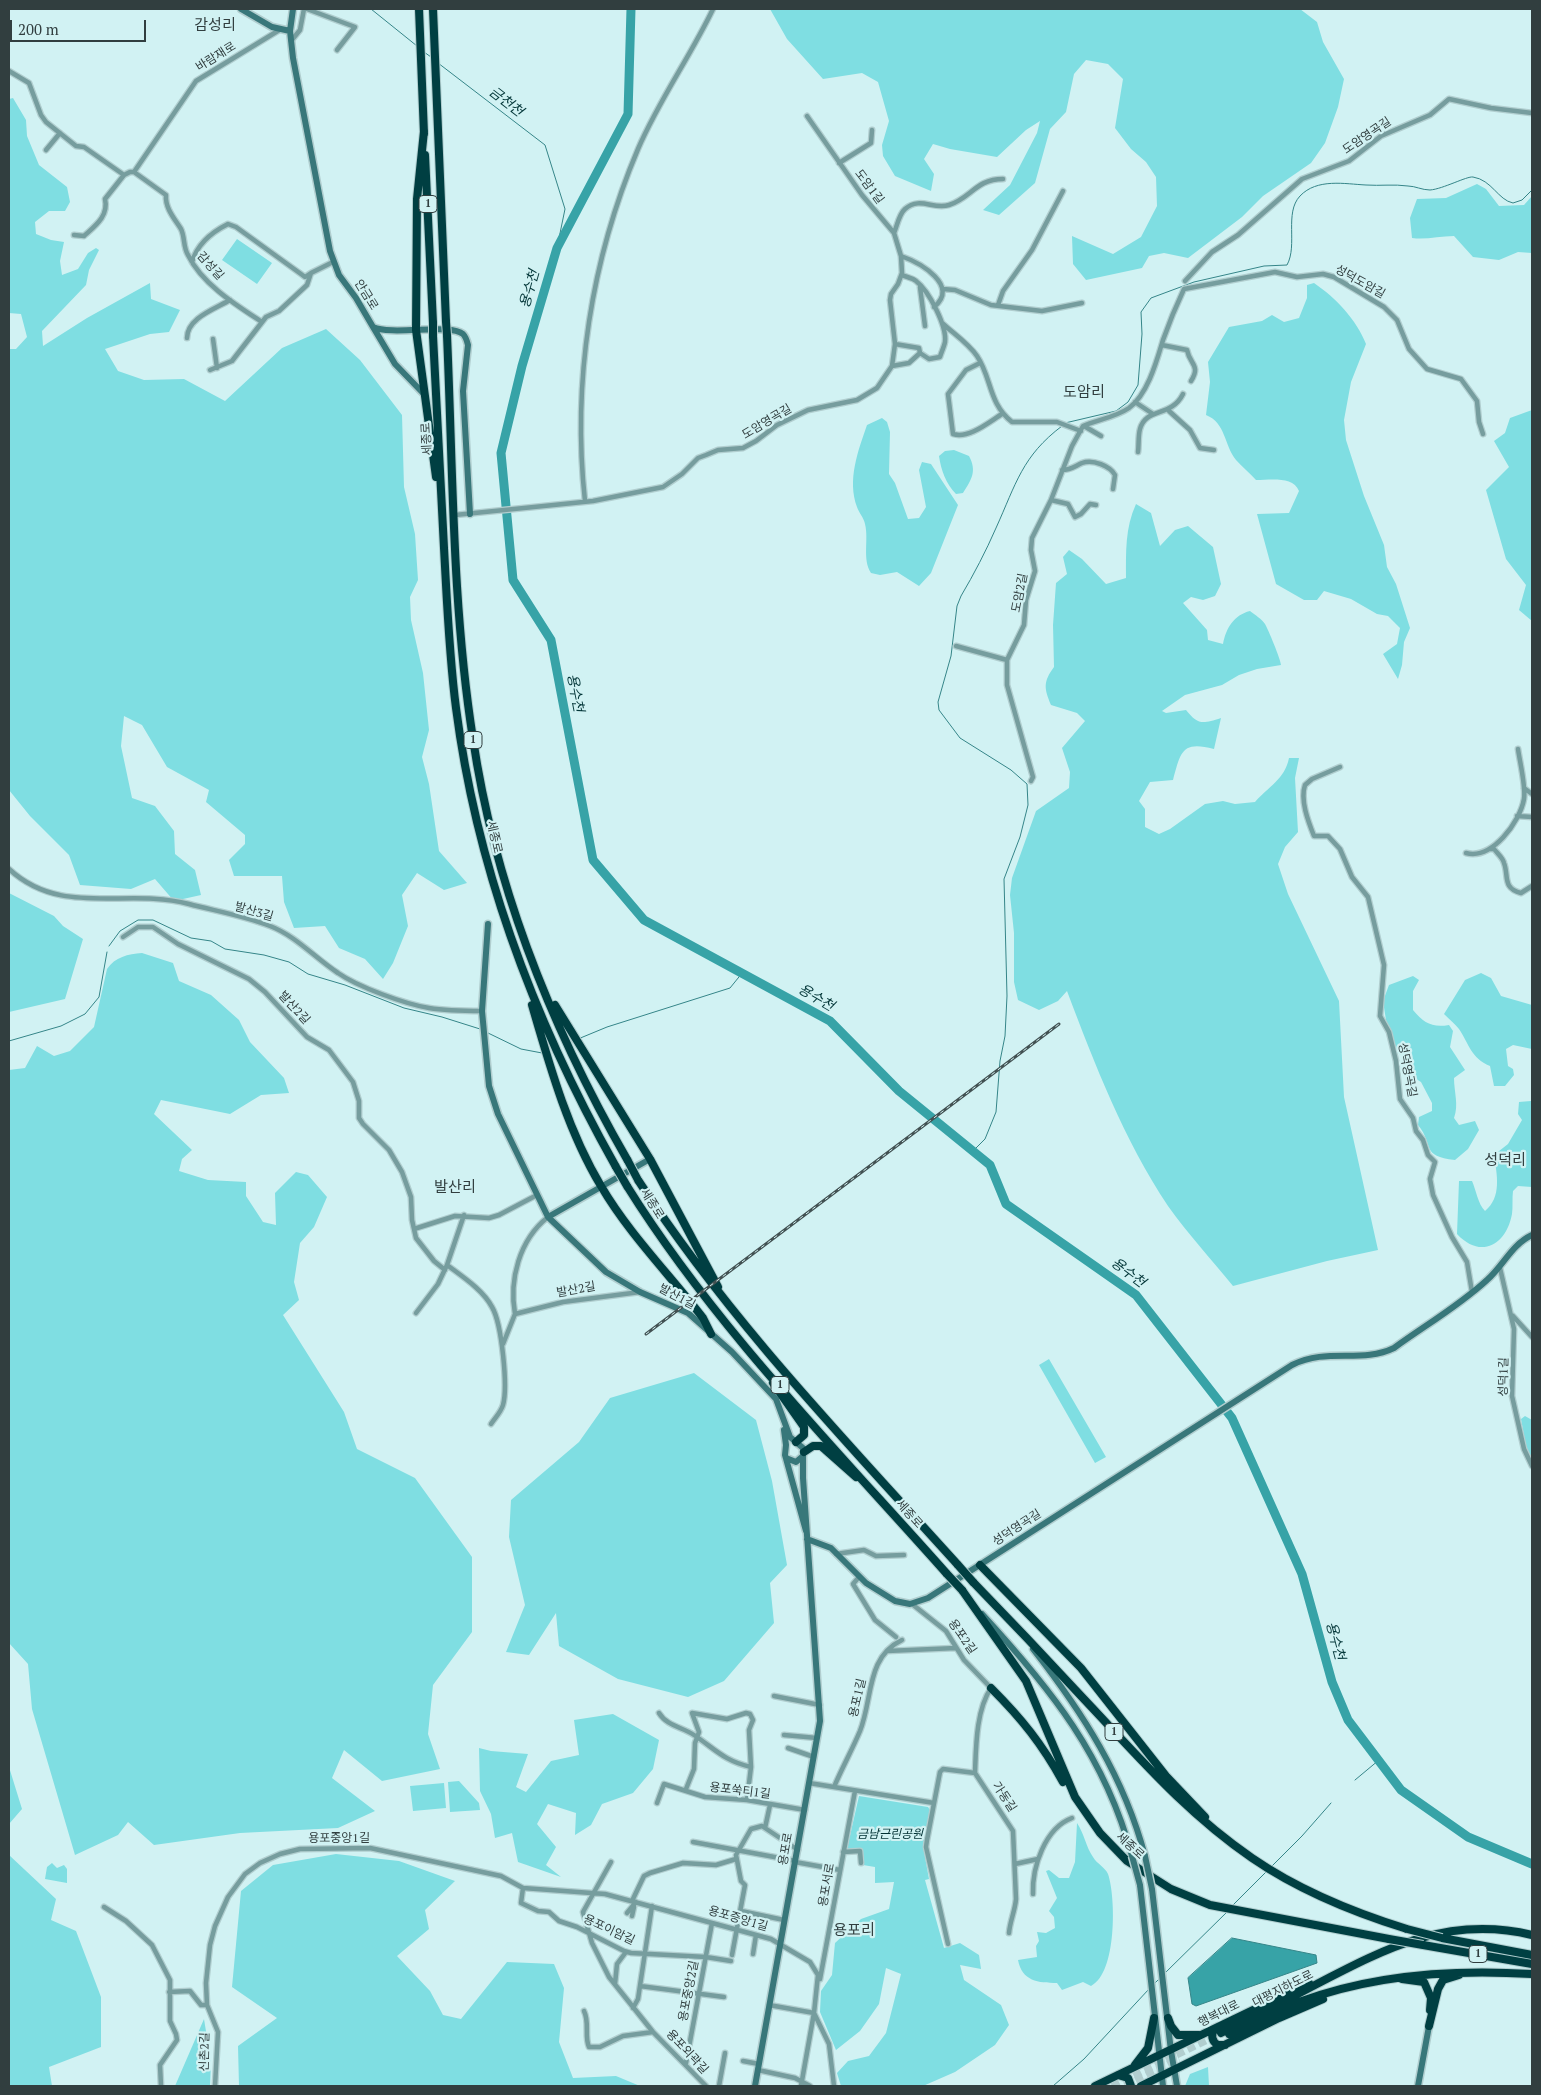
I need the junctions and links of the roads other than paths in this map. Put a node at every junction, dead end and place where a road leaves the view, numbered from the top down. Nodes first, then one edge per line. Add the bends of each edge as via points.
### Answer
1 (241, 9) edge
2 (293, 9) edge
3 (306, 9) edge
4 (418, 9) edge
5 (713, 9) edge
6 (433, 11) edge
7 (281, 29) junction
8 (290, 31) junction
9 (291, 41) junction
10 (338, 50) dead end
11 (9, 71) edge
12 (1532, 113) edge
13 (807, 116) dead end
14 (872, 130) dead end
15 (424, 131) junction
16 (60, 133) junction
17 (46, 150) dead end
18 (839, 163) junction
19 (134, 172) junction
20 (124, 175) junction
21 (1003, 179) dead end
22 (1063, 191) dead end
23 (894, 233) junction
24 (74, 235) dead end
25 (901, 256) junction
26 (192, 262) junction
27 (332, 262) junction
28 (311, 273) junction
29 (902, 275) junction
30 (1185, 281) dead end
31 (920, 285) junction
32 (943, 289) junction
33 (230, 300) junction
34 (1082, 303) dead end
35 (998, 306) junction
36 (934, 307) junction
37 (262, 322) junction
38 (942, 324) junction
39 (925, 326) dead end
40 (373, 327) junction
41 (416, 330) junction
42 (187, 338) dead end
43 (213, 339) dead end
44 (895, 344) junction
45 (1162, 345) junction
46 (920, 353) junction
47 (980, 363) junction
48 (892, 366) junction
49 (217, 368) junction
50 (210, 370) dead end
51 (1191, 381) dead end
52 (423, 393) junction
53 (1184, 394) dead end
54 (1135, 402) junction
55 (1169, 410) junction
56 (1002, 414) junction
57 (1152, 414) junction
58 (1082, 428) junction
59 (1483, 434) dead end
60 (1101, 436) dead end
61 (1214, 450) dead end
62 (1138, 452) dead end
63 (1062, 470) junction
64 (1113, 489) dead end
65 (1051, 500) junction
66 (585, 501) junction
67 (1096, 504) dead end
68 (470, 514) junction
69 (455, 515) junction
70 (443, 528) junction
71 (956, 646) dead end
72 (1007, 660) junction
73 (1518, 749) dead end
74 (1340, 767) dead end
75 (1032, 781) dead end
76 (1524, 788) junction
77 (1532, 794) edge
78 (1517, 816) junction
79 (1532, 817) edge
80 (1490, 849) junction
81 (1466, 853) dead end
82 (9, 869) edge
83 (1532, 886) edge
84 (488, 924) dead end
85 (123, 937) dead end
86 (482, 1011) junction
87 (563, 1027) junction
88 (545, 1036) junction
89 (650, 1159) junction
90 (602, 1188) junction
91 (537, 1195) junction
92 (464, 1215) junction
93 (548, 1217) junction
94 (414, 1229) junction
95 (1532, 1235) edge
96 (446, 1268) junction
97 (1500, 1268) junction
98 (640, 1292) junction
99 (1472, 1292) junction
100 (726, 1302) junction
101 (416, 1313) dead end
102 (515, 1314) junction
103 (1512, 1315) junction
104 (711, 1334) junction
105 (1532, 1337) edge
106 (502, 1348) junction
107 (755, 1357) junction
108 (782, 1411) junction
109 (491, 1424) dead end
110 (795, 1442) junction
111 (786, 1445) junction
112 (804, 1454) junction
113 (786, 1458) junction
114 (1532, 1466) edge
115 (895, 1515) junction
116 (807, 1536) junction
117 (836, 1554) junction
118 (904, 1555) dead end
119 (980, 1565) junction
120 (859, 1577) junction
121 (970, 1600) junction
122 (912, 1604) junction
123 (996, 1606) junction
124 (896, 1637) dead end
125 (902, 1640) dead end
126 (956, 1648) junction
127 (887, 1651) junction
128 (991, 1688) junction
129 (774, 1696) dead end
130 (820, 1705) junction
131 (659, 1713) dead end
132 (784, 1734) dead end
133 (698, 1738) junction
134 (817, 1738) junction
135 (788, 1748) dead end
136 (814, 1757) junction
137 (751, 1767) junction
138 (975, 1773) junction
139 (809, 1783) junction
140 (834, 1787) junction
141 (686, 1789) junction
142 (855, 1791) junction
143 (747, 1800) junction
144 (658, 1803) dead end
145 (934, 1803) junction
146 (770, 1804) junction
147 (805, 1810) junction
148 (1072, 1818) dead end
149 (1088, 1819) junction
150 (765, 1828) junction
151 (693, 1842) dead end
152 (1240, 1849) junction
153 (798, 1850) junction
154 (738, 1851) junction
155 (844, 1852) junction
156 (736, 1859) junction
157 (1038, 1859) junction
158 (796, 1861) junction
159 (611, 1862) dead end
160 (861, 1863) dead end
161 (1015, 1864) junction
162 (840, 1870) junction
163 (523, 1888) junction
164 (594, 1892) junction
165 (1033, 1894) dead end
166 (634, 1903) junction
167 (652, 1906) junction
168 (104, 1907) dead end
169 (740, 1911) junction
170 (627, 1913) dead end
171 (632, 1916) dead end
172 (784, 1920) junction
173 (712, 1923) junction
174 (737, 1929) junction
175 (588, 1932) junction
176 (1009, 1933) dead end
177 (756, 1935) junction
178 (1532, 1935) edge
179 (780, 1944) junction
180 (948, 1944) dead end
181 (626, 1952) junction
182 (645, 1953) junction
183 (753, 1954) dead end
184 (732, 1955) dead end
185 (1532, 1955) edge
186 (708, 1957) junction
187 (730, 1961) dead end
188 (1532, 1964) edge
189 (1482, 1972) junction
190 (1532, 1974) edge
191 (1387, 1978) junction
192 (819, 1982) junction
193 (615, 1985) junction
194 (640, 1986) junction
195 (169, 1992) junction
196 (700, 1994) junction
197 (724, 1997) dead end
198 (207, 2005) junction
199 (769, 2005) junction
200 (633, 2008) junction
201 (584, 2011) dead end
202 (814, 2013) junction
203 (1154, 2018) junction
204 (1168, 2018) junction
205 (1429, 2026) junction
206 (653, 2032) junction
207 (1220, 2035) junction
208 (1171, 2051) junction
209 (725, 2053) dead end
210 (1158, 2057) junction
211 (743, 2061) dead end
212 (686, 2063) junction
213 (758, 2067) junction
214 (1175, 2069) junction
215 (1128, 2070) junction
216 (1118, 2075) junction
217 (1162, 2075) junction
218 (802, 2084) edge
219 (161, 2086) edge
220 (215, 2086) edge
221 (706, 2086) edge
222 (719, 2086) edge
223 (755, 2086) edge
224 (810, 2086) edge
225 (834, 2086) edge
226 (1095, 2086) edge
227 (1131, 2086) edge
228 (1141, 2086) edge
229 (1163, 2086) edge
230 (1177, 2086) edge
231 (1418, 2086) edge

1 - 7 street
2 - 8 street, 안금로
3 - 9 street via 300,30
3 - 10 street via 355,26
4 - 15 highway, 세종로 / 1
5 - 66 street via 638,150 618,199 601,262 583,359 580,453
6 - 69 highway, 세종로 / 1, bridge
7 - 8 street
7 - 19 street, 바람재로 via 196,81
8 - 9 street, 안금로
9 - 27 street, 안금로
11 - 16 street via 29,83 41,115
12 - 30 street, 도암영곡길 via 1449,99 1430,115 1381,136 1349,161 1302,179 1238,235 1212,252
13 - 18 street, 도암1길
14 - 18 street via 871,143
15 - 41 highway via 417,199
15 - 70 highway, 세종로 / 1, bridge
16 - 17 street
16 - 20 street
18 - 23 street, 도암1길
19 - 20 street
19 - 26 street, 감성길 via 166,195 165,203 182,232 184,248
20 - 24 street via 105,199 106,210 97,224 84,236
21 - 23 street via 987,180 948,205 934,206 922,202 910,206 904,210
22 - 35 street via 1032,250 1003,291
23 - 25 street, 도암1길
25 - 29 street, 도암1길
25 - 32 street via 925,268
26 - 28 street via 208,238 228,224 305,277
26 - 33 street, 감성길
27 - 28 street
27 - 40 street, 안금로
28 - 37 street via 307,285 299,293
29 - 31 street
29 - 44 street, 도암영곡길 via 890,300
31 - 36 street
31 - 39 street
32 - 35 street via 955,290
32 - 36 street via 944,294
33 - 37 street, 감성길
33 - 42 street via 193,322
34 - 35 street via 1042,311
36 - 38 street
37 - 49 street via 232,360
38 - 46 street via 945,342 940,357 929,359
38 - 47 street via 969,347
40 - 41 street, 안금로
40 - 52 street via 395,364
41 - 52 highway
41 - 68 street, 안금로 via 456,331 463,334 468,345 463,391
43 - 49 street
44 - 46 street via 914,346
44 - 48 street, 도암영곡길
45 - 51 street via 1187,350 1196,367
45 - 54 street via 1155,368
45 - 59 street, 성덕도암길 via 1184,290 1275,272 1297,277 1322,274 1334,277 1384,306 1402,328 1410,350 1427,369 1462,378 1477,401
46 - 48 street via 909,363
47 - 56 street via 991,395
47 - 56 street via 966,370 948,394 953,434 967,433
48 - 66 street, 도암영곡길 via 877,388 857,400 808,410 777,425 743,448 718,450 698,458 663,487
49 - 50 street
52 - 70 highway
53 - 55 street
54 - 57 street
54 - 58 street via 1123,411
55 - 57 street
55 - 61 street via 1190,430 1200,448
56 - 58 street via 1012,422 1057,422
57 - 62 street via 1142,422
58 - 60 street
58 - 63 street, 도암2길
63 - 64 street via 1084,463 1106,466 1115,475
63 - 65 street, 도암2길
65 - 67 street via 1068,504 1075,517 1090,504
65 - 72 street, 도암2길 via 1032,538 1034,571 1026,600 1024,625
66 - 68 street, 도암영곡길
68 - 69 street, 도암영곡길
69 - 87 highway, 세종로 / 1 via 461,641 473,742 501,863 531,959
70 - 88 highway, 세종로 / 1 via 449,641 462,748 488,863
71 - 72 street
72 - 75 street, 도암2길 via 1007,685
73 - 76 street
74 - 99 street, 성덕영곡길 via 1308,781 1304,788 1305,806 1314,836 1328,836 1336,842 1352,877 1368,897 1384,965 1380,1016 1389,1032 1400,1099 1412,1115 1416,1131 1435,1162 1430,1179 1433,1195 1467,1262
76 - 77 street
76 - 78 street
78 - 79 street
78 - 80 street
80 - 81 street via 1477,854
80 - 83 street via 1494,849 1504,862 1506,884 1521,893
82 - 86 street, 발산3길 via 50,895 169,900 254,921 292,937 320,961 353,982 421,1006
84 - 86 street, 발산1길
85 - 94 street, 발산2길 via 138,927 153,927 178,944 249,979 307,1037 329,1050 353,1082 359,1101 359,1118 390,1150 402,1172 411,1197
86 - 91 street, 발산1길 via 486,1071 493,1102
87 - 89 highway via 588,1060
87 - 100 highway, 세종로 / 1, bridge via 577,1064 638,1180
88 - 90 highway via 551,1073 579,1143
88 - 107 highway, 세종로 / 1, bridge via 616,1167 655,1230 688,1276
89 - 90 street
89 - 100 highway
90 - 93 street
90 - 104 highway via 703,1318
91 - 92 street via 489,1218
91 - 93 street, 발산1길
92 - 94 street via 439,1219
92 - 96 street
93 - 98 street, 발산1길 via 606,1272
93 - 102 street, 발산2길 via 526,1242 512,1288
94 - 96 street, 발산2길 via 424,1249
95 - 97 street via 1514,1247
96 - 101 street
96 - 106 street, 발산2길 via 474,1287 492,1306
97 - 99 street
97 - 103 street, 성덕1길
98 - 102 street, 발산2길 via 563,1302
98 - 104 street, 발산1길 via 688,1313
99 - 119 street, 성덕영곡길 via 1384,1353 1305,1358
100 - 123 highway, 세종로 / 1, bridge
102 - 106 street, 발산2길
103 - 105 street, 성덕1길
103 - 114 street, 성덕1길 via 1512,1396 1524,1449
104 - 108 street, 발산1길 via 766,1386
106 - 109 street, 발산2길 via 503,1406
107 - 110 highway via 804,1427 804,1435
107 - 115 highway, 세종로 / 1
108 - 110 street via 787,1431
108 - 111 street
110 - 111 street
110 - 112 street via 800,1444
111 - 113 street
112 - 113 street via 796,1462
112 - 115 highway via 817,1445 827,1449
112 - 116 street
113 - 116 street
115 - 121 highway, 세종로 / 1, bridge
116 - 117 street, 용포2길
116 - 130 street, 용포로
117 - 118 street via 864,1550 876,1556
117 - 120 street, 용포2길
119 - 122 street, 성덕영곡길 via 928,1598
119 - 152 highway via 1080,1668 1184,1796
120 - 122 street, 용포2길 via 895,1601
120 - 124 street via 853,1584 875,1620
121 - 149 highway, 세종로 / 1 via 1026,1682 1068,1784
121 - 203 street, bridge via 1054,1696 1110,1792 1140,1885
122 - 126 street, 용포2길 via 946,1630
123 - 152 highway, 세종로 / 1 via 1154,1776
123 - 204 street, bridge via 1033,1649 1088,1724 1122,1788 1145,1856 1152,1889
125 - 127 street via 889,1646
126 - 127 street
126 - 128 street, 용포2길
127 - 140 street, 용포1길 via 882,1654 876,1668 860,1730
128 - 138 street via 985,1696 978,1730
128 - 149 highway via 1040,1742
129 - 130 street
130 - 134 street, 용포로
131 - 133 street via 666,1722
132 - 134 street
133 - 137 street via 726,1759
133 - 137 street via 692,1713 727,1719 750,1714 753,1720 749,1730
133 - 141 street via 694,1769
134 - 136 street, 용포로
135 - 136 street
136 - 139 street, 용포로
137 - 143 street
138 - 145 street via 943,1769
138 - 161 street, 가동길 via 1011,1826
139 - 140 street
139 - 147 street, 용포로
140 - 142 street
141 - 143 street, 용포쑥티1길 via 705,1797
141 - 144 street, 용포쑥티1길 via 664,1784
142 - 145 street
142 - 155 street, 용포서로
143 - 146 street, 용포쑥티1길
145 - 180 street via 926,1848
146 - 147 street, 용포쑥티1길
146 - 150 street
147 - 153 street, 용포로
148 - 157 street via 1064,1820 1040,1850
149 - 188 highway, 세종로 / 1, bridge via 1127,1862 1171,1889 1210,1905
150 - 153 street
150 - 154 street via 751,1829
151 - 154 street
152 - 185 highway, 세종로 / 1, bridge via 1328,1901 1407,1929
153 - 158 street, 용포로
154 - 156 street
154 - 158 street
155 - 160 street via 860,1851
155 - 162 street, 용포서로
156 - 166 street via 709,1866 683,1863 650,1873 644,1876
156 - 169 street via 741,1881 746,1885
157 - 161 street
157 - 165 street via 1032,1879
158 - 162 street
158 - 172 street, 용포로
159 - 164 street
161 - 176 street, 가동길 via 1016,1908 1010,1919
162 - 192 street, 용포서로
163 - 164 street, 용포중앙1길
163 - 175 street, 용포이암길 via 521,1903 526,1907 550,1912 559,1921
163 - 198 street, 용포중앙1길 via 502,1876 370,1848 300,1849 280,1854 260,1862 245,1874 220,1912 210,1945
164 - 166 street, 용포중앙1길
164 - 175 street, 용포외곽길 via 583,1912
166 - 167 street, 용포중앙1길
166 - 170 street
166 - 171 street
167 - 173 street, 용포중앙1길
167 - 182 street
168 - 195 street via 152,1944 170,1980
169 - 172 street
169 - 174 street
172 - 179 street, 용포로
173 - 174 street, 용포중앙1길
173 - 186 street, 용포중앙2길
174 - 177 street, 용포중앙1길
174 - 184 street
175 - 181 street, 용포이암길
175 - 193 street, 용포외곽길 via 602,1966
177 - 179 street, 용포중앙1길
177 - 183 street
178 - 207 highway, 대평지하도로 via 1503,1929 1457,1929 1414,1938 1355,1964
179 - 192 street via 810,1962
179 - 199 street, 용포로
181 - 182 street, 용포이암길
181 - 193 street via 617,1964
182 - 186 street, 용포이암길
182 - 194 street
186 - 187 street, 용포이암길
186 - 196 street, 용포중앙2길
189 - 190 highway
189 - 191 highway
189 - 205 highway via 1442,1980
191 - 205 highway via 1424,1982 1430,1998
191 - 207 highway, 행복대로 via 1359,1984 1278,2018
192 - 202 street
193 - 200 street, 용포외곽길
194 - 196 street
194 - 200 street
195 - 198 street via 190,1991 201,2005
195 - 219 street via 170,2021 177,2040 160,2065
196 - 197 street
196 - 212 street, 용포중앙2길
198 - 220 street, 신촌2길 via 218,2032
199 - 202 street
199 - 213 street, 용포로
200 - 206 street, 용포외곽길
201 - 206 street, 용포외곽길 via 589,2047 600,2047 623,2036
202 - 218 street
202 - 225 street via 829,2044
203 - 210 street
203 - 215 highway via 1148,2048
204 - 207 highway via 1178,2035
204 - 208 street
205 - 231 street
206 - 212 street, 용포외곽길
207 - 208 highway, 행복대로
207 - 214 highway, 행복대로
208 - 210 highway, 행복대로
208 - 214 street
209 - 222 street
210 - 215 highway, 행복대로
210 - 217 street
211 - 213 street
212 - 221 street, 용포외곽길
213 - 218 street
213 - 223 street, 용포로
214 - 217 highway, 행복대로
214 - 230 street
215 - 216 highway, 행복대로
216 - 226 highway, 행복대로
216 - 227 highway via 1128,2078
217 - 228 highway, 행복대로
217 - 229 street
218 - 224 street

